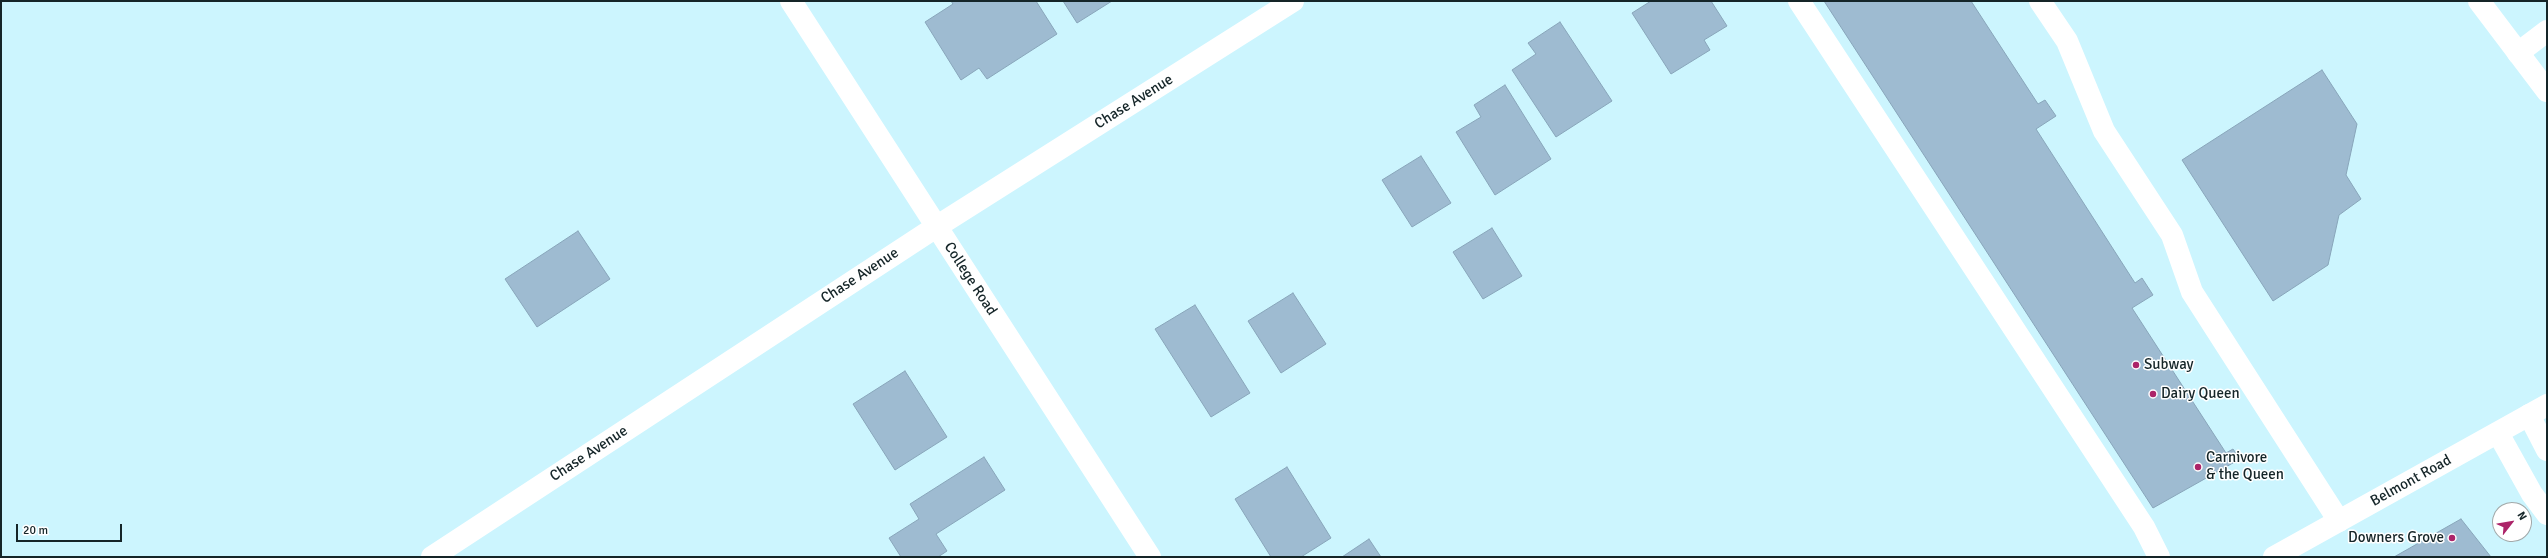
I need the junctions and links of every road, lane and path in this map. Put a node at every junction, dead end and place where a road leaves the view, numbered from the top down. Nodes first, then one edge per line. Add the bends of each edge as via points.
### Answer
1 (791, 1) edge
2 (1293, 1) edge
3 (1799, 1) edge
4 (2040, 1) edge
5 (2478, 1) edge
6 (2547, 31) edge
7 (2518, 53) junction
8 (2547, 91) edge
9 (936, 227) junction
10 (2538, 410) edge
11 (2498, 433) junction
12 (2547, 450) edge
13 (2547, 514) edge
14 (2339, 521) junction
15 (432, 557) edge
16 (1150, 557) edge
17 (2159, 557) edge
18 (2274, 557) edge

1 - 9 street, College Road
2 - 9 street, Chase Avenue
3 - 17 street via 2140,520
4 - 14 street via 2067,41 2104,132 2172,235 2192,292
5 - 7 street
6 - 7 street
7 - 8 street
9 - 15 street, Chase Avenue
9 - 16 street, College Road
10 - 11 street, Belmont Road
10 - 12 street
11 - 13 street via 2532,494
11 - 14 street, Belmont Road
14 - 18 street, Belmont Road

